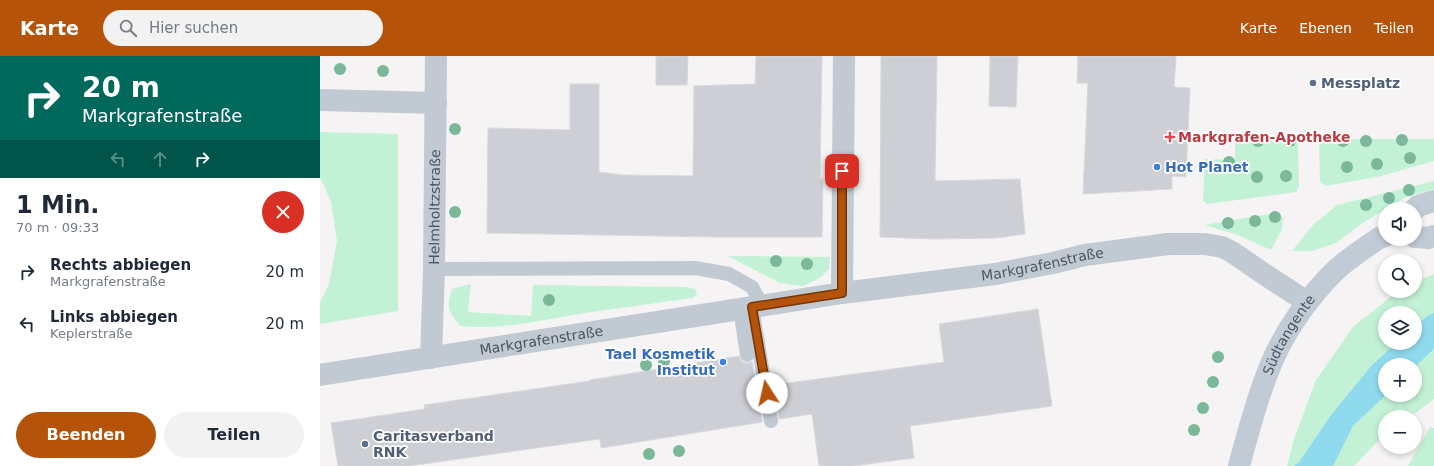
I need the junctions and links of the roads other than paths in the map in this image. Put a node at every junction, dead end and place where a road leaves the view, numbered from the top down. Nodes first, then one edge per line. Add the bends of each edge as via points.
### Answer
1 (436, 56) edge
2 (844, 56) edge
3 (320, 100) edge
4 (436, 103) junction
5 (1434, 201) edge
6 (1422, 205) edge
7 (1434, 236) edge
8 (1422, 238) edge
9 (1378, 239) edge
10 (434, 269) junction
11 (842, 293) junction
12 (1306, 302) junction
13 (752, 307) junction
14 (747, 355) dead end
15 (431, 358) junction
16 (320, 375) edge
17 (771, 421) dead end
18 (1239, 466) edge

1 - 4 street, Helmholtzstraße
2 - 11 street
3 - 4 street
4 - 10 street, Helmholtzstraße
5 - 6 main road
7 - 8 main road
9 - 12 main road, Südtangente via 1336,270
10 - 13 lane via 695,268 729,274 752,286
10 - 15 street, Helmholtzstraße
11 - 12 street, Markgrafenstraße via 996,274 1085,255 1168,244 1205,244 1232,252
11 - 13 street, Markgrafenstraße
12 - 18 main road, Südtangente via 1269,368
13 - 14 lane
13 - 15 street, Markgrafenstraße
13 - 17 lane
15 - 16 street, Markgrafenstraße

